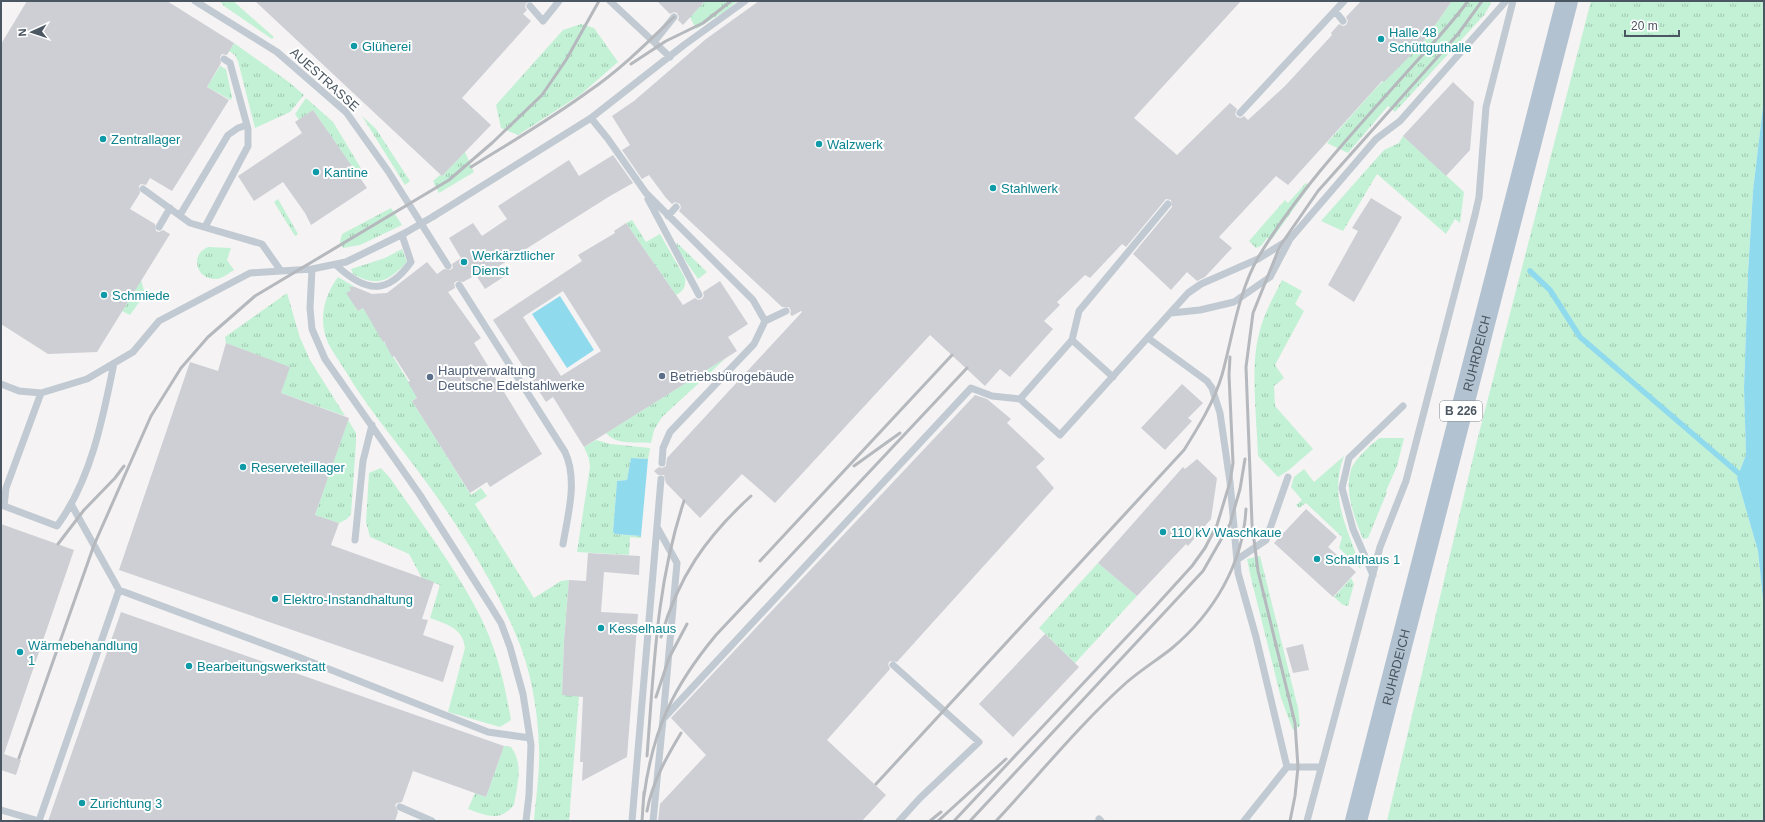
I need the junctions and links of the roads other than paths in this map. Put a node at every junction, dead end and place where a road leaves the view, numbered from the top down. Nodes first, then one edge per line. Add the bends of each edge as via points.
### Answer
1 (195, 1) edge
2 (559, 1) edge
3 (610, 1) edge
4 (745, 1) edge
5 (1344, 1) edge
6 (1506, 1) edge
7 (1514, 1) edge
8 (1567, 1) edge
9 (530, 6) dead end
10 (1335, 11) junction
11 (674, 17) dead end
12 (1343, 21) dead end
13 (654, 42) junction
14 (670, 57) junction
15 (224, 59) dead end
16 (1240, 113) dead end
17 (591, 118) junction
18 (247, 125) junction
19 (143, 189) dead end
20 (646, 193) junction
21 (1168, 204) dead end
22 (676, 207) dead end
23 (170, 208) junction
24 (180, 215) junction
25 (668, 216) junction
26 (159, 227) dead end
27 (205, 227) junction
28 (404, 234) junction
29 (1290, 239) junction
30 (336, 264) junction
31 (448, 266) dead end
32 (312, 269) junction
33 (281, 271) junction
34 (460, 285) dead end
35 (699, 295) dead end
36 (786, 311) dead end
37 (1171, 313) junction
38 (765, 321) junction
39 (1148, 338) junction
40 (1072, 340) junction
41 (114, 363) junction
42 (1113, 377) junction
43 (1, 384) edge
44 (41, 393) junction
45 (1020, 399) junction
46 (1403, 406) dead end
47 (372, 425) junction
48 (662, 462) dead end
49 (1288, 477) dead end
50 (661, 479) dead end
51 (71, 504) junction
52 (3, 506) edge
53 (657, 526) junction
54 (356, 540) dead end
55 (563, 544) dead end
56 (1238, 559) junction
57 (1373, 575) junction
58 (119, 590) junction
59 (893, 665) dead end
60 (664, 719) junction
61 (530, 738) junction
62 (1287, 767) junction
63 (1321, 767) junction
64 (400, 807) dead end
65 (1, 810) edge
66 (39, 821) edge
67 (432, 821) edge
68 (526, 821) edge
69 (632, 821) edge
70 (653, 821) edge
71 (900, 821) edge
72 (1244, 821) edge
73 (1307, 821) edge
74 (1356, 821) edge

1 - 31 lane, AUESTRASSE via 277,52 346,112 388,171
2 - 9 lane via 544,21
3 - 13 lane
4 - 14 lane
5 - 10 lane
6 - 29 lane via 1400,121 1376,140
7 - 57 lane via 1486,107 1479,197 1475,215 1406,481 1386,530
8 - 74 main road, RUHRDEICH / B 226
10 - 12 lane
10 - 16 lane
11 - 13 lane
13 - 14 lane
14 - 17 lane
15 - 18 lane via 230,62
17 - 20 lane
17 - 28 lane, bridge
18 - 24 lane via 228,135
18 - 27 lane via 248,146
19 - 23 lane
20 - 25 lane
20 - 35 lane
21 - 40 lane via 1079,311
22 - 25 lane
23 - 24 lane
23 - 26 lane
24 - 27 lane via 190,223
25 - 38 lane via 753,300
27 - 33 lane via 262,244
28 - 30 lane via 346,262
28 - 30 lane via 411,262 403,274 388,285 362,284 348,276
29 - 37 lane via 1258,259 1201,284
29 - 37 lane via 1270,277 1234,302 1200,310
30 - 32 lane
32 - 33 lane
32 - 47 lane via 312,329 325,359
33 - 41 lane via 250,273 166,317 159,321 133,352
34 - 55 lane via 571,464 572,486
36 - 38 lane
37 - 39 lane
38 - 48 lane via 754,344 670,432 663,448
39 - 42 lane
39 - 56 lane via 1207,380 1212,388 1220,413
40 - 42 lane
40 - 45 lane
41 - 44 lane via 87,379
41 - 51 lane via 106,403 87,469
42 - 45 lane via 1060,435
43 - 44 lane via 19,391
44 - 52 lane via 6,488
45 - 60 lane via 992,396 971,388
46 - 57 lane via 1350,458 1342,488 1353,529
47 - 54 lane via 363,461
47 - 61 lane via 420,495 501,623 520,682 529,721
49 - 56 lane via 1266,540
50 - 53 lane
51 - 52 lane via 57,526
51 - 58 lane
53 - 60 lane via 677,563
53 - 69 lane
56 - 62 lane via 1238,572
57 - 63 lane
58 - 61 lane via 488,732
58 - 66 lane
59 - 71 lane via 979,742 920,798
60 - 70 lane
61 - 68 lane
62 - 63 lane
62 - 72 lane
63 - 73 lane
64 - 67 lane
65 - 66 lane

